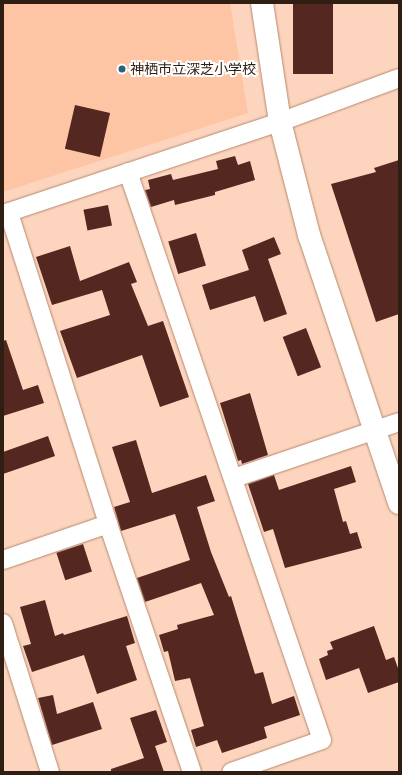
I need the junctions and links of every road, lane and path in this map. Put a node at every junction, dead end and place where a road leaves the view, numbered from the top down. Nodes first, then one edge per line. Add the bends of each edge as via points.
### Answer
1 (262, 3) edge
2 (399, 78) edge
3 (280, 122) junction
4 (128, 172) junction
5 (6, 213) edge
6 (399, 422) edge
7 (375, 431) junction
8 (234, 478) junction
9 (399, 502) edge
10 (108, 524) junction
11 (3, 560) edge
12 (3, 623) edge
13 (50, 772) edge
14 (192, 772) edge
15 (231, 772) edge

1 - 3 street
2 - 3 street
3 - 4 street
3 - 7 street via 308,234
4 - 5 street
4 - 8 street
5 - 10 street
6 - 7 street
7 - 8 street
7 - 9 street
8 - 15 street via 322,740
10 - 11 street
10 - 14 street
12 - 13 street

